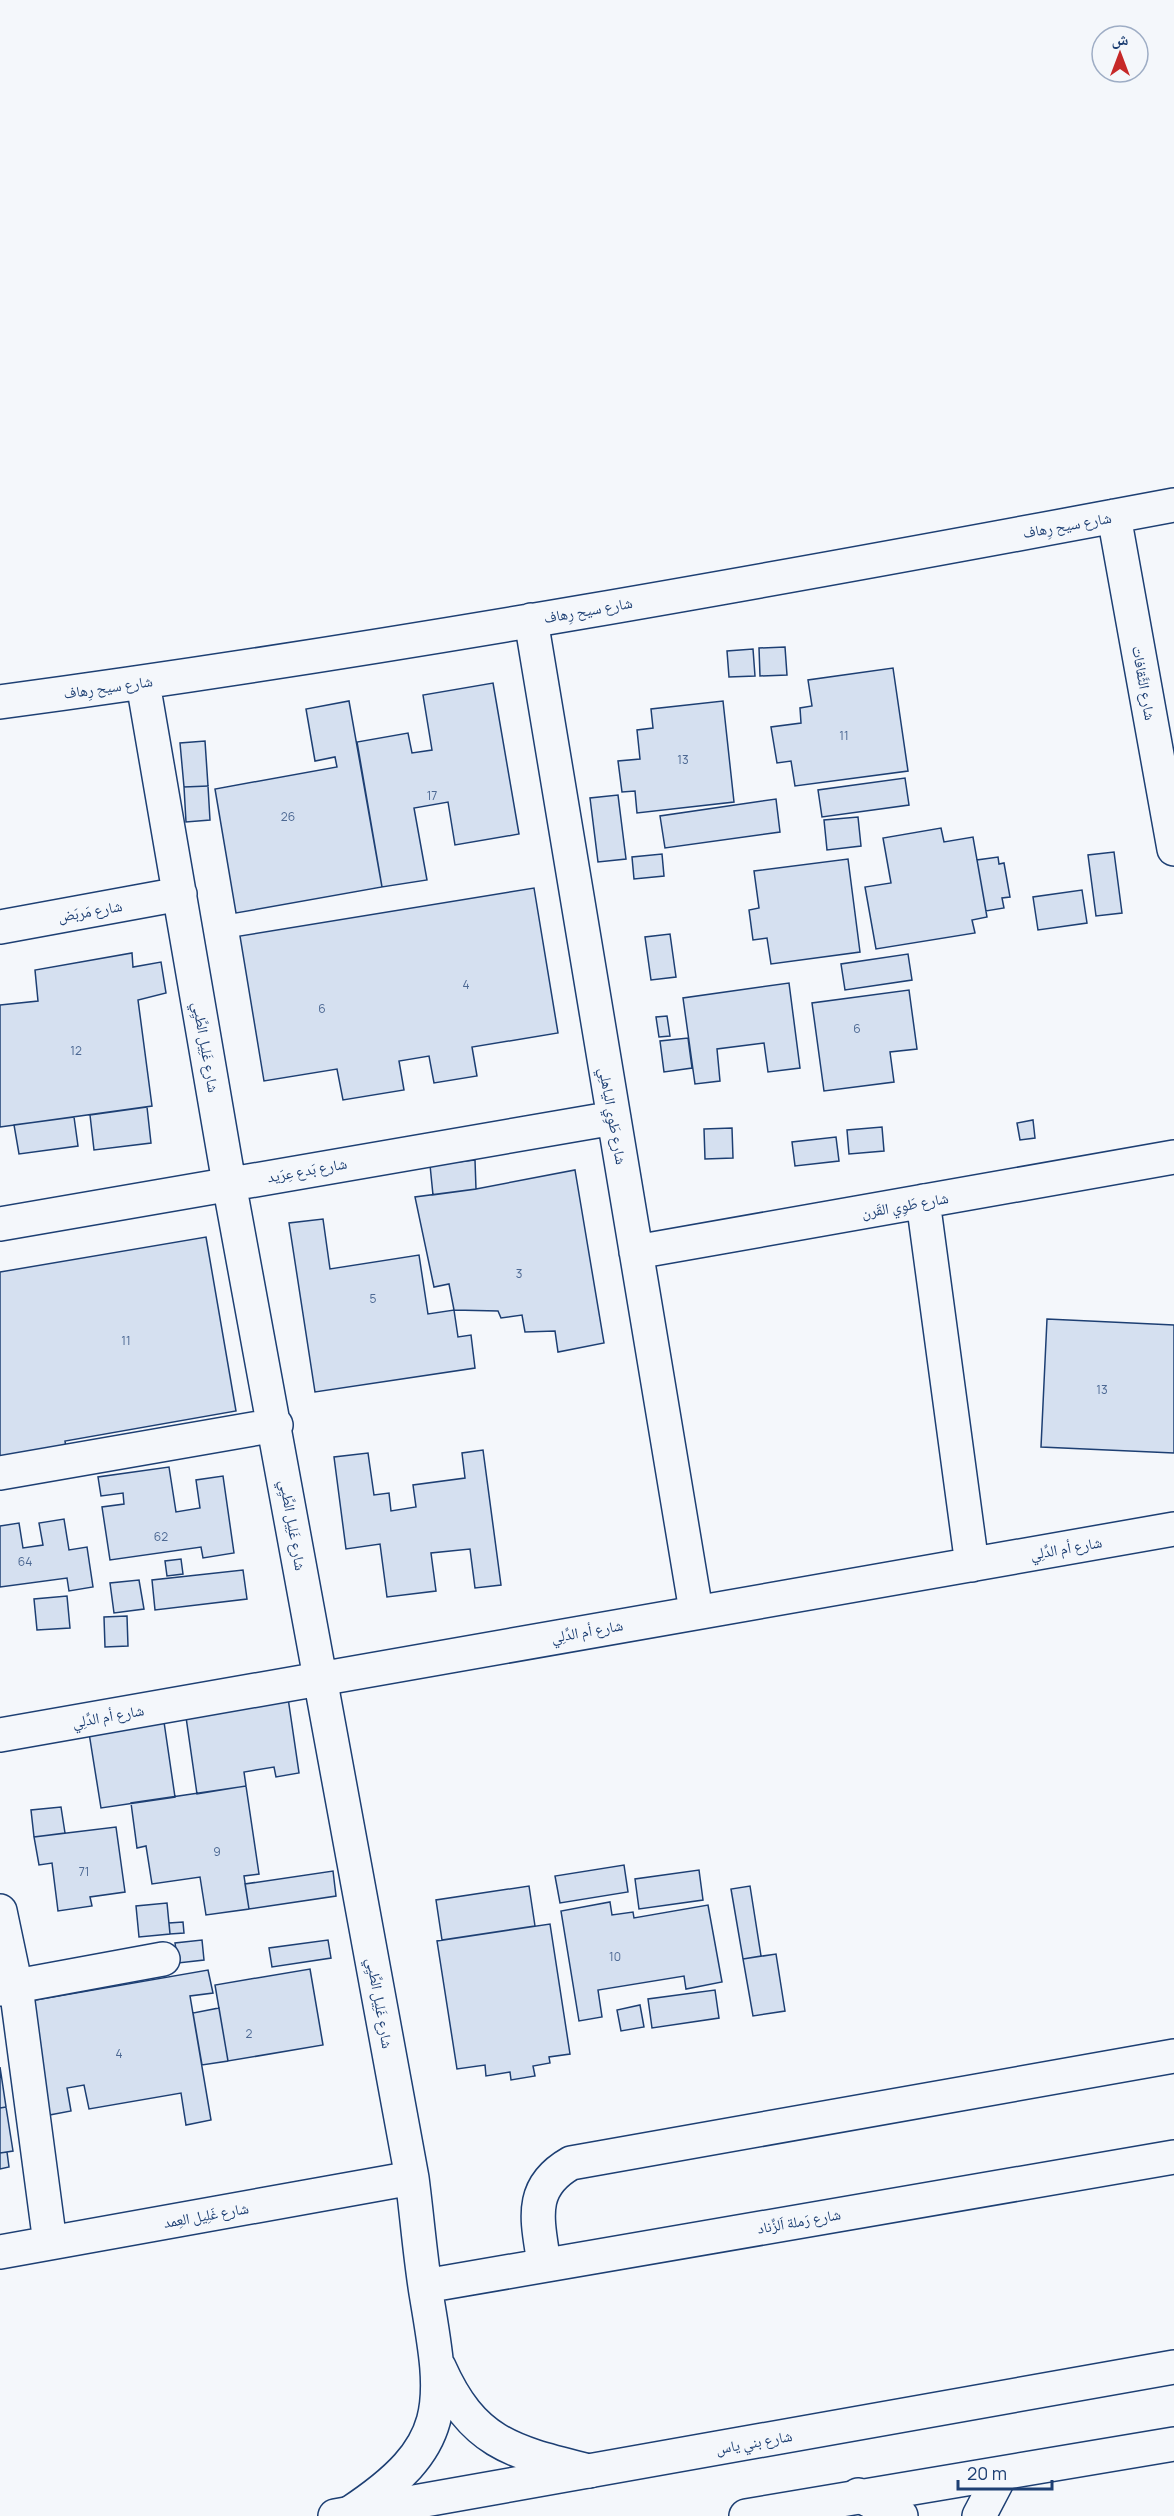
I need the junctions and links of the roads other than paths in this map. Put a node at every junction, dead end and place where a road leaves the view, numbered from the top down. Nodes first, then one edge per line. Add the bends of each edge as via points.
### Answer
1 (1174, 505) edge
2 (1114, 516) junction
3 (531, 620) junction
4 (143, 683) junction
5 (0, 702) edge
6 (1174, 849) edge
7 (180, 894) junction
8 (0, 927) edge
9 (614, 1118) junction
10 (1174, 1157) edge
11 (230, 1183) junction
12 (923, 1202) junction
13 (0, 1224) edge
14 (636, 1252) junction
15 (276, 1425) junction
16 (0, 1473) edge
17 (1174, 1529) edge
18 (972, 1565) junction
19 (696, 1611) junction
20 (320, 1678) junction
21 (0, 1735) edge
22 (0, 1911) edge
23 (163, 1959) dead end
24 (8, 1988) edge
25 (1174, 2056) edge
26 (1174, 2157) edge
27 (412, 2178) junction
28 (50, 2243) junction
29 (0, 2252) edge
30 (543, 2264) junction
31 (425, 2286) junction
32 (439, 2367) junction
33 (1174, 2367) edge
34 (1174, 2444) edge
35 (589, 2471) junction
36 (1001, 2474) junction
37 (858, 2495) junction
38 (342, 2515) edge
39 (746, 2516) edge
40 (901, 2516) edge
41 (979, 2516) edge

1 - 2 street, شارع سيح رِهاف
2 - 3 street, شارع سيح رِهاف
2 - 6 street, شارع الثَّقافات
3 - 4 street, شارع سيح رِهاف
3 - 9 street, شارع طَوِي الياهلِي
4 - 5 street, شارع سيح رِهاف
4 - 7 street, شارع غَلِيل الطَّيِي
7 - 8 street, شارع مَربَض
7 - 11 street, شارع غَلِيل الطَّيِي
9 - 11 street, شارع بَدع عِرَيد
9 - 14 street, شارع طَوِي الياهلِي
10 - 12 street, شارع طَوِي القَرن
11 - 13 street, شارع بَدع عِرَيد
11 - 15 street, شارع غَلِيل الطَّيِي
12 - 14 street, شارع طَوِي القَرن
12 - 18 street
14 - 19 street, شارع طَوِي الياهلِي
15 - 16 street
15 - 20 street, شارع غَلِيل الطَّيِي
17 - 18 street, شارع أم الدِّلِي
18 - 19 street, شارع أم الدِّلِي
19 - 20 street, شارع أم الدِّلِي
20 - 21 street, شارع أم الدِّلِي
20 - 27 street, شارع غَلِيل الطَّيِي
22 - 24 street
23 - 24 street
24 - 28 street
25 - 30 street via 571,2163 547,2181 540,2195 537,2209
26 - 30 street, شارع رَملة اَلزِّناد
27 - 28 street, شارع غَلِيل العِمد
27 - 31 street, شارع غَلِيل الطَّيِي
28 - 29 street, شارع غَلِيل العِمد
30 - 31 street, شارع رَملة اَلزِّناد
31 - 32 street, شارع غَلِيل الطَّيِي
32 - 35 street, شارع غَلِيل الطَّيِي via 450,2393 487,2435 511,2449
32 - 38 street, شارع غَلِيل الطَّيِي via 438,2398 424,2446 400,2478
33 - 35 street, شارع بني ياس
34 - 36 street
35 - 38 street, شارع بني ياس
36 - 37 street
36 - 41 street
37 - 39 street
37 - 40 street

